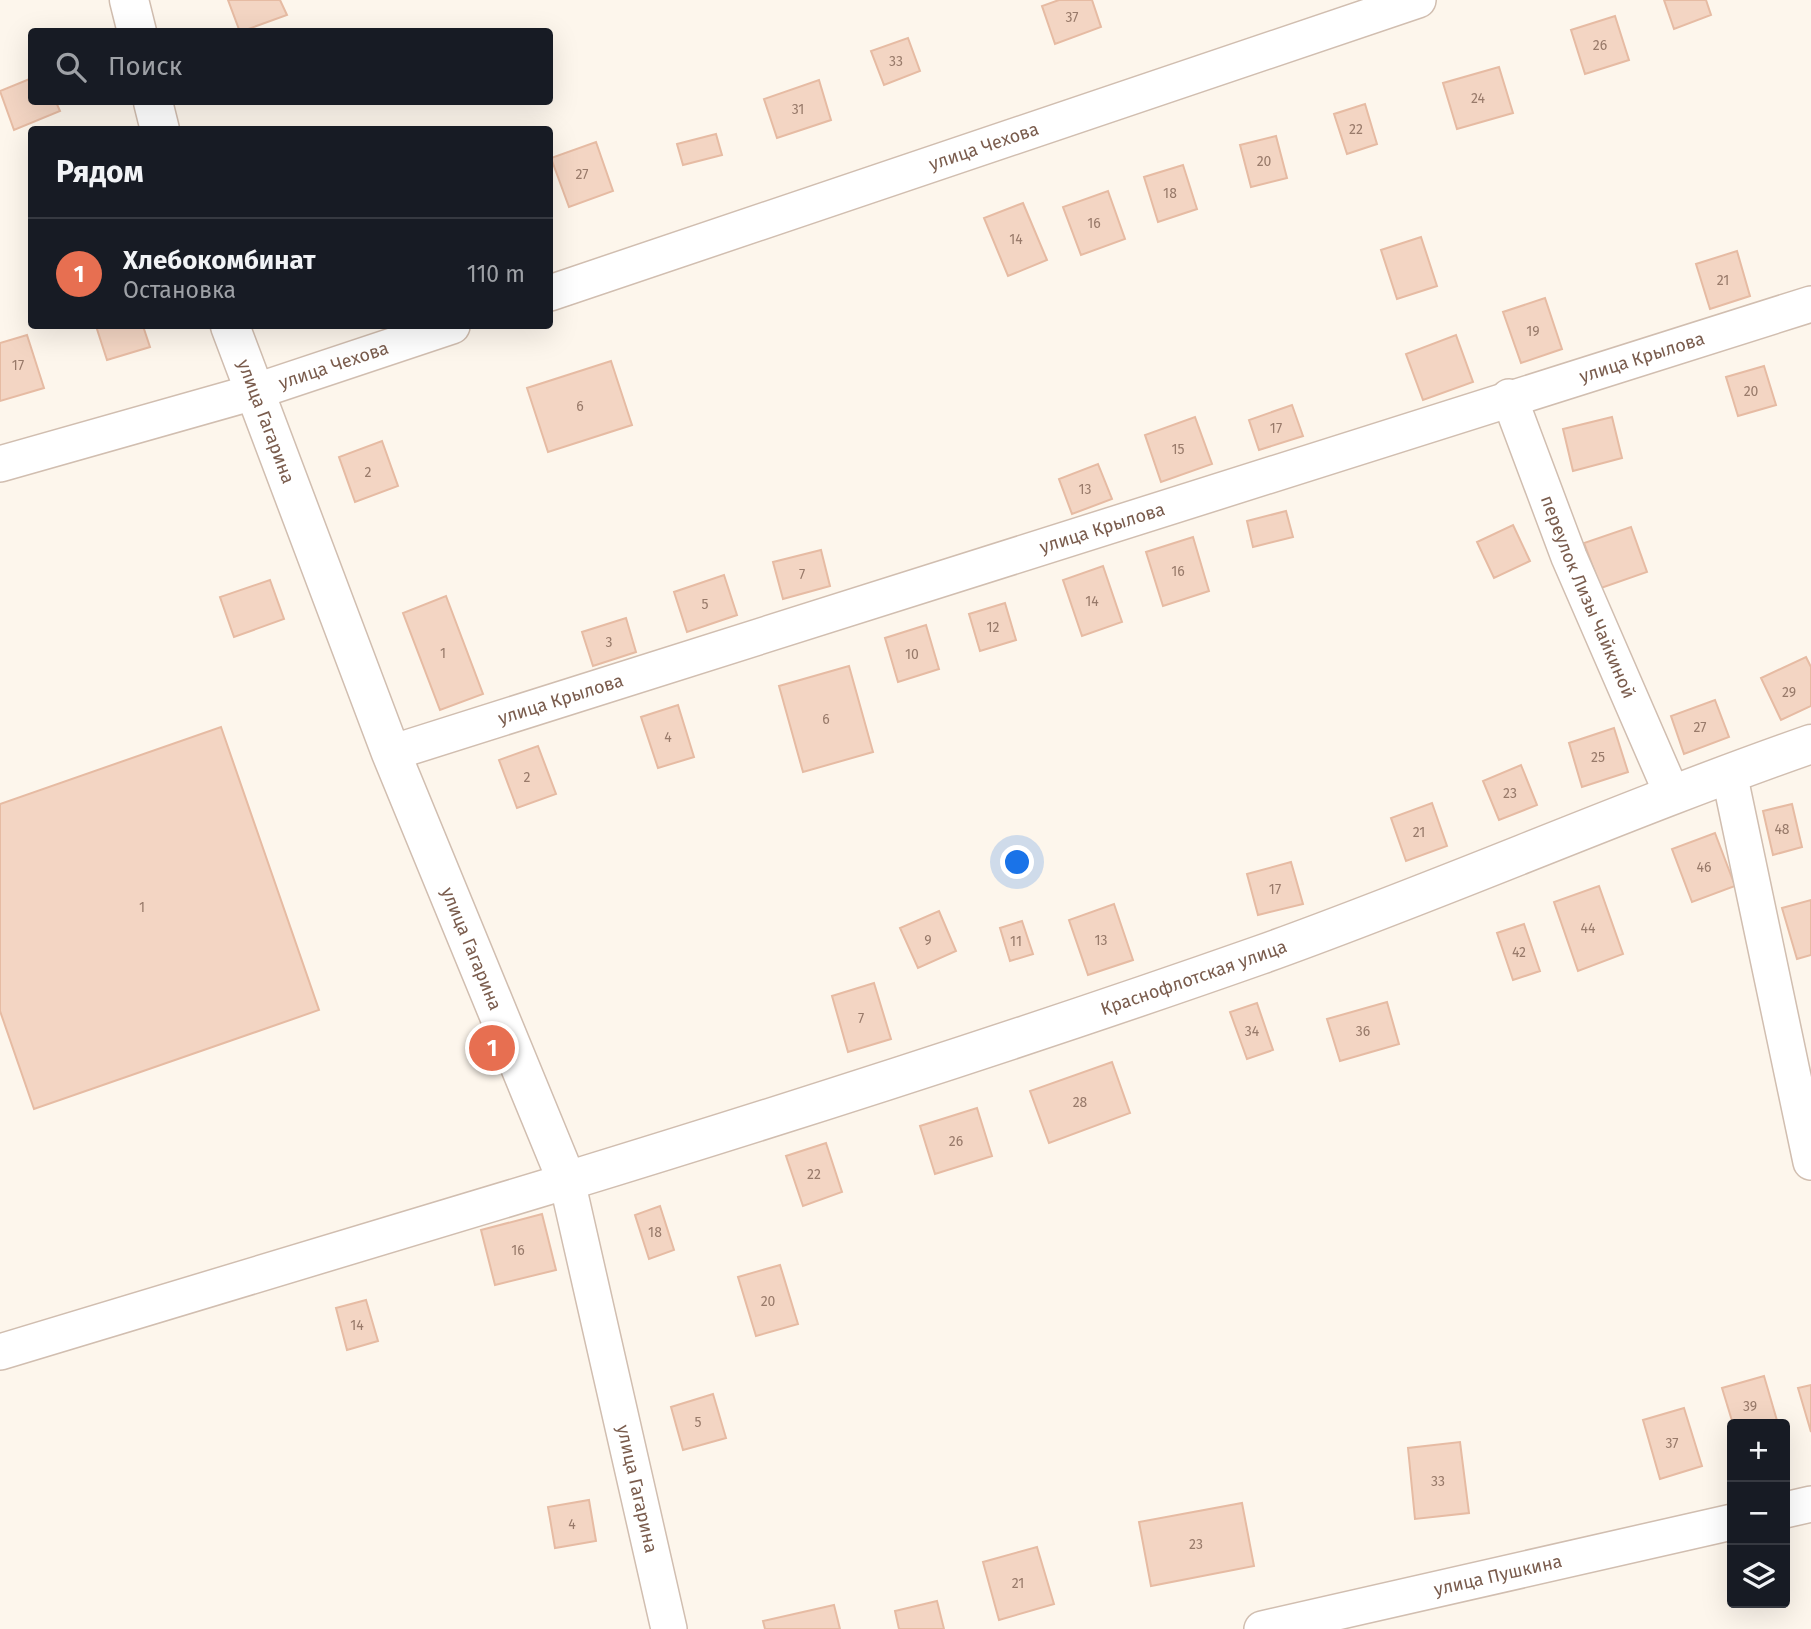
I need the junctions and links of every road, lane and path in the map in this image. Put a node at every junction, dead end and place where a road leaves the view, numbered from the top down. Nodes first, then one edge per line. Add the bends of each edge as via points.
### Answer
1 (129, 0) edge
2 (1418, 0) edge
3 (135, 28) edge
4 (154, 105) edge
5 (159, 126) edge
6 (553, 292) edge
7 (1811, 304) edge
8 (231, 329) edge
9 (443, 329) edge
10 (254, 393) junction
11 (1509, 397) junction
12 (0, 464) edge
13 (1811, 744) edge
14 (391, 753) junction
15 (1729, 773) junction
16 (1672, 794) junction
17 (1811, 1163) edge
18 (567, 1181) junction
19 (0, 1352) edge
20 (1811, 1504) edge
21 (1790, 1509) edge
22 (1727, 1523) edge
23 (669, 1629) edge
24 (1262, 1629) edge

1 - 3 street
2 - 6 street, улица Чехова
4 - 5 street
7 - 11 street, улица Крылова
8 - 10 street, улица Гагарина
9 - 10 street, улица Чехова
10 - 12 street, улица Чехова
10 - 14 street, улица Гагарина
11 - 14 street, улица Крылова
11 - 16 street, переулок Лизы Чайкиной via 1569,557
13 - 15 street, Краснофлотская улица
14 - 18 street, улица Гагарина
15 - 16 street, Краснофлотская улица
15 - 17 street
16 - 18 street, Краснофлотская улица via 1263,954 833,1100
18 - 19 street
18 - 23 street, улица Гагарина
20 - 21 street
22 - 24 street, улица Пушкина

